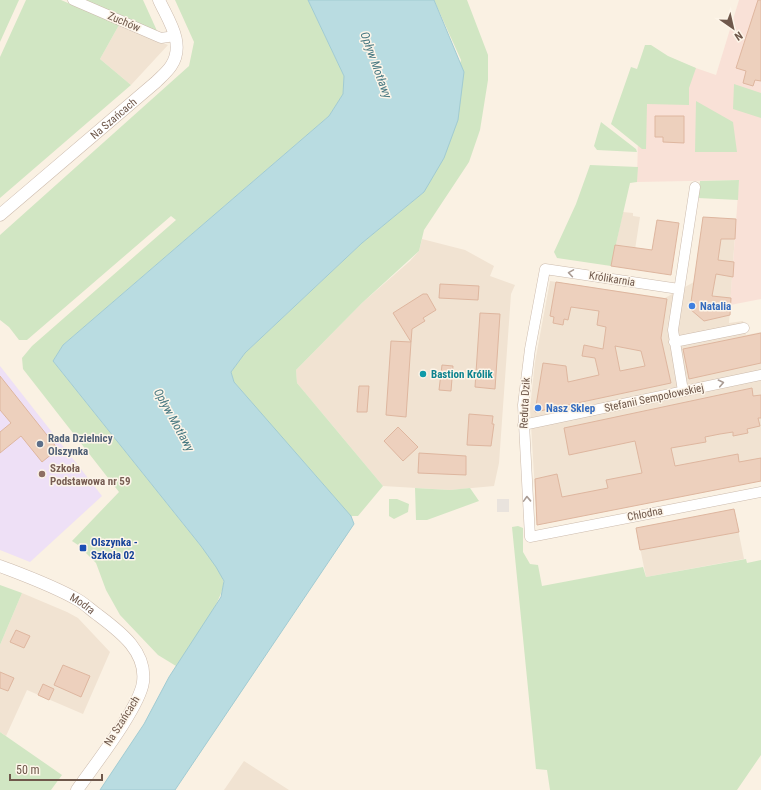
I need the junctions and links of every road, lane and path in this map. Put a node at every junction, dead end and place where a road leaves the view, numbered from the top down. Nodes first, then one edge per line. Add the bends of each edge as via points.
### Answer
1 (73, 0) edge
2 (158, 0) edge
3 (176, 36) junction
4 (695, 187) dead end
5 (0, 215) edge
6 (545, 269) joint
7 (679, 289) junction
8 (744, 328) dead end
9 (674, 342) junction
10 (761, 375) edge
11 (683, 391) junction
12 (523, 426) junction
13 (761, 492) edge
14 (530, 538) joint
15 (0, 566) edge
16 (143, 668) joint
17 (77, 790) edge

1 - 3 street, Zuchów via 161,38
2 - 3 street, Na Szańcach
3 - 5 street, Na Szańcach via 177,55 171,66 156,82
4 - 7 street
7 -> 6 street, Królikarnia
6 - 12 street, Reduta Dzik via 530,349
7 - 9 street via 673,330
8 - 9 street
9 - 11 street
11 -> 10 street, Stefanii Sempołowskiej
11 - 12 street, Stefanii Sempołowskiej
14 -> 12 street, Reduta Dzik
13 - 14 street, Chłodna
15 - 16 street, Modra via 79,600 124,636 133,646
16 - 17 street, Na Szańcach via 143,682 136,703

